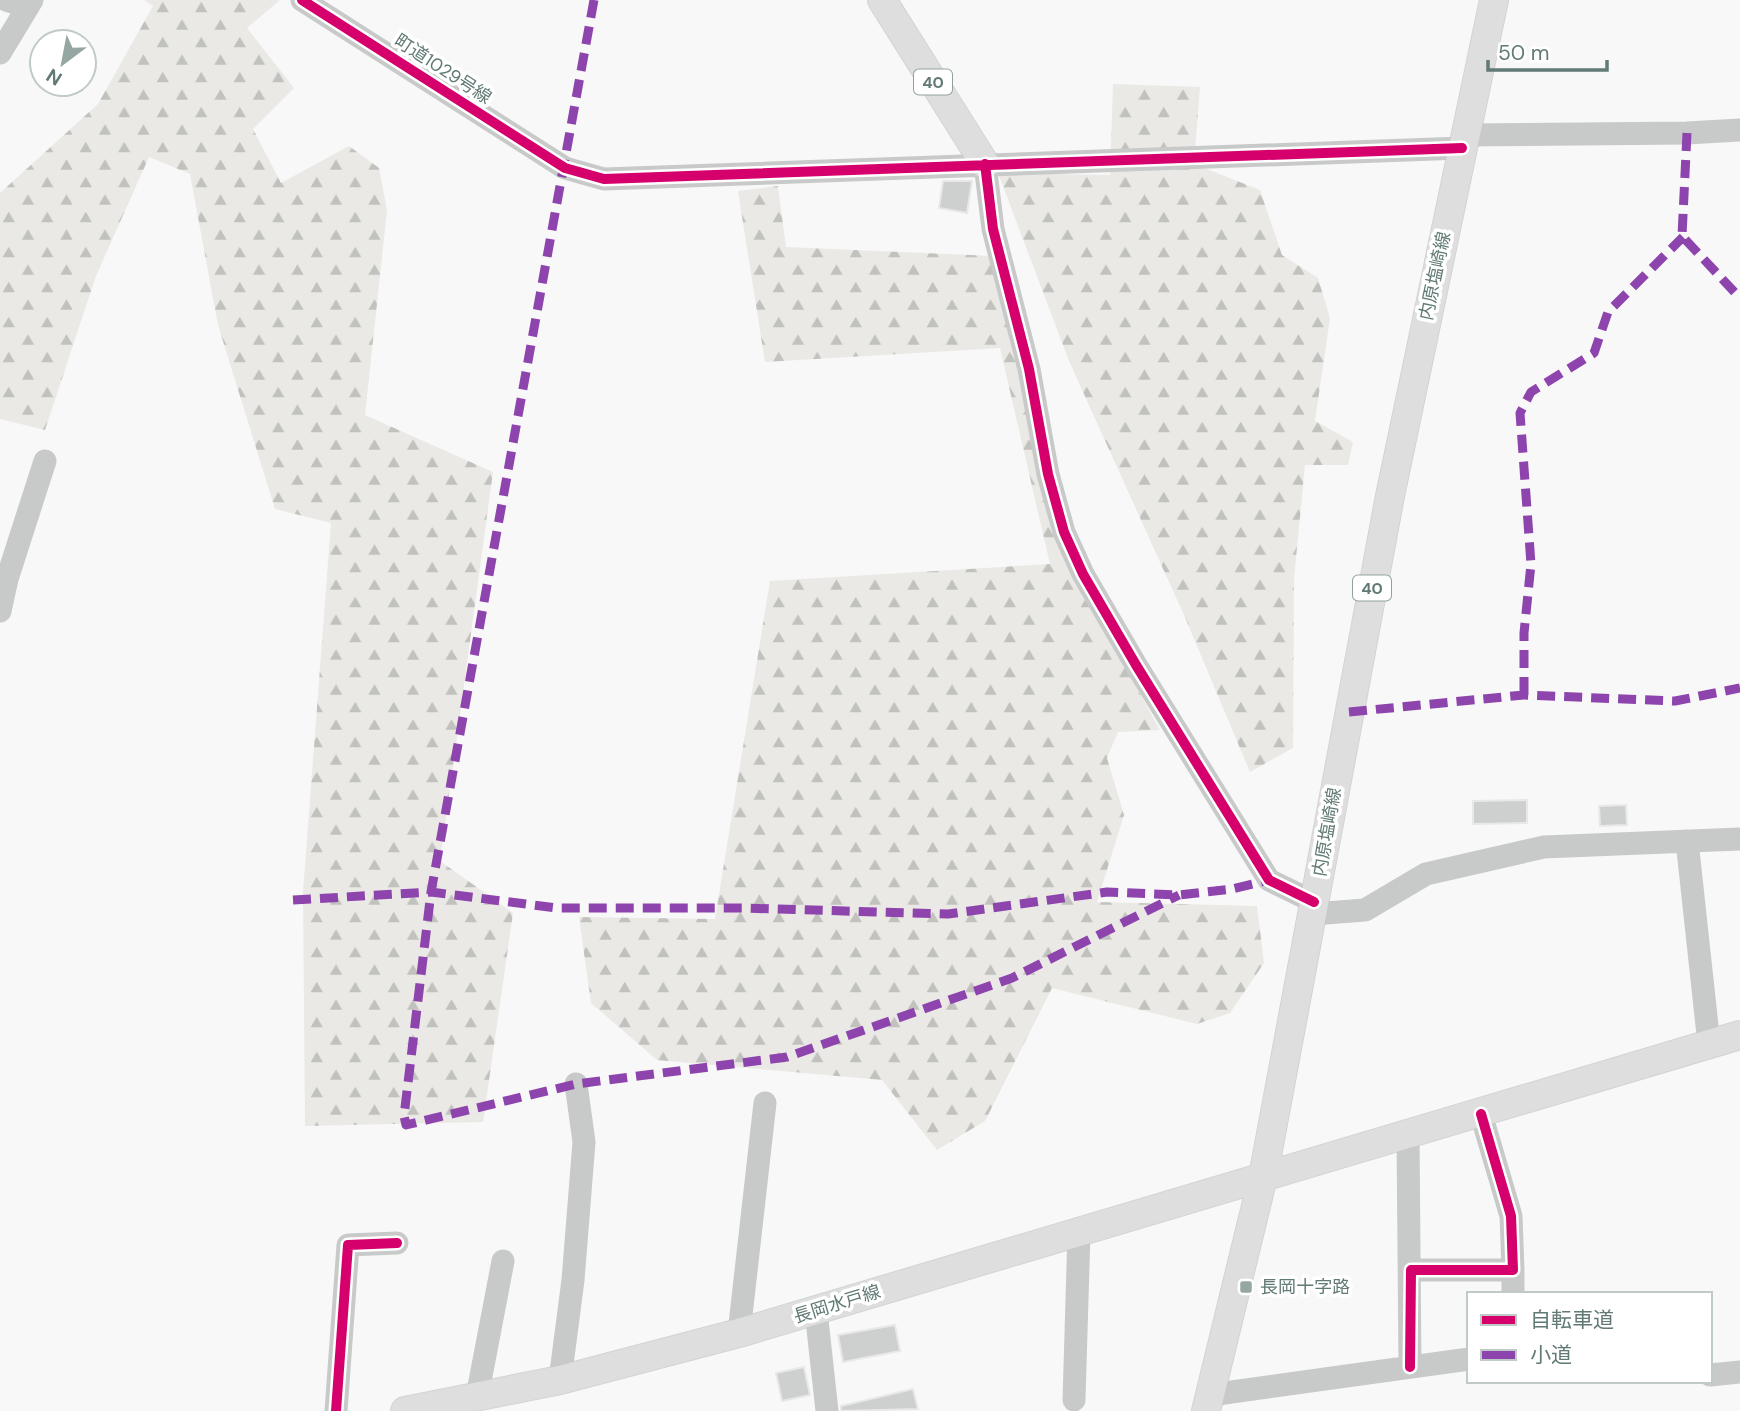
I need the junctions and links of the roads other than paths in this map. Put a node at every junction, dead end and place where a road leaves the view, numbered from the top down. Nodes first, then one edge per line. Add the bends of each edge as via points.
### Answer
1 (302, 0) edge
2 (881, 0) edge
3 (1494, 0) edge
4 (22, 2) edge
5 (0, 53) edge
6 (1740, 130) edge
7 (1463, 142) junction
8 (985, 164) junction
9 (45, 461) dead end
10 (3, 577) edge
11 (0, 611) edge
12 (1740, 839) edge
13 (1687, 841) junction
14 (1314, 908) junction
15 (1740, 1035) edge
16 (1709, 1044) junction
17 (576, 1084) dead end
18 (765, 1103) dead end
19 (1481, 1114) junction
20 (1408, 1134) junction
21 (1263, 1177) junction
22 (1079, 1232) junction
23 (397, 1243) dead end
24 (503, 1261) dead end
25 (1411, 1270) junction
26 (1513, 1270) junction
27 (1513, 1292) edge
28 (816, 1311) junction
29 (739, 1332) junction
30 (1467, 1359) edge
31 (1410, 1367) junction
32 (1740, 1372) edge
33 (1712, 1375) edge
34 (560, 1380) junction
35 (477, 1397) junction
36 (1074, 1400) dead end
37 (1208, 1403) edge
38 (336, 1411) edge
39 (405, 1411) edge
40 (827, 1411) edge

1 - 8 street, 町道1029号線 via 565,168 604,179
2 - 8 main road, 40
3 - 7 main road, 内原塩崎線 / 40
4 - 5 street
6 - 7 street, 町道1029号線
7 - 8 street, 町道1029号線
7 - 14 main road, 内原塩崎線 / 40 via 1390,496
8 - 14 street via 993,229 1064,532 1136,666 1269,880
9 - 10 street
10 - 11 street
12 - 13 street
13 - 14 street via 1544,847 1426,874 1365,910
13 - 16 street
14 - 21 main road, 内原塩崎線 / 40
15 - 16 main road
16 - 19 main road
17 - 34 street via 584,1142
18 - 29 street
19 - 20 main road
19 - 26 street via 1511,1216
20 - 21 main road
20 - 25 street
21 - 22 main road, 長岡水戸線
21 - 37 main road, 内原塩崎線
22 - 28 main road, 長岡水戸線
22 - 36 street
23 - 38 street via 348,1245
24 - 35 street
25 - 26 street
25 - 31 street
26 - 27 street
28 - 29 main road, 長岡水戸線
28 - 40 street
29 - 34 main road, 長岡水戸線
30 - 31 street
31 - 37 street
32 - 33 street
34 - 35 main road, 長岡水戸線
35 - 39 main road, 長岡水戸線

